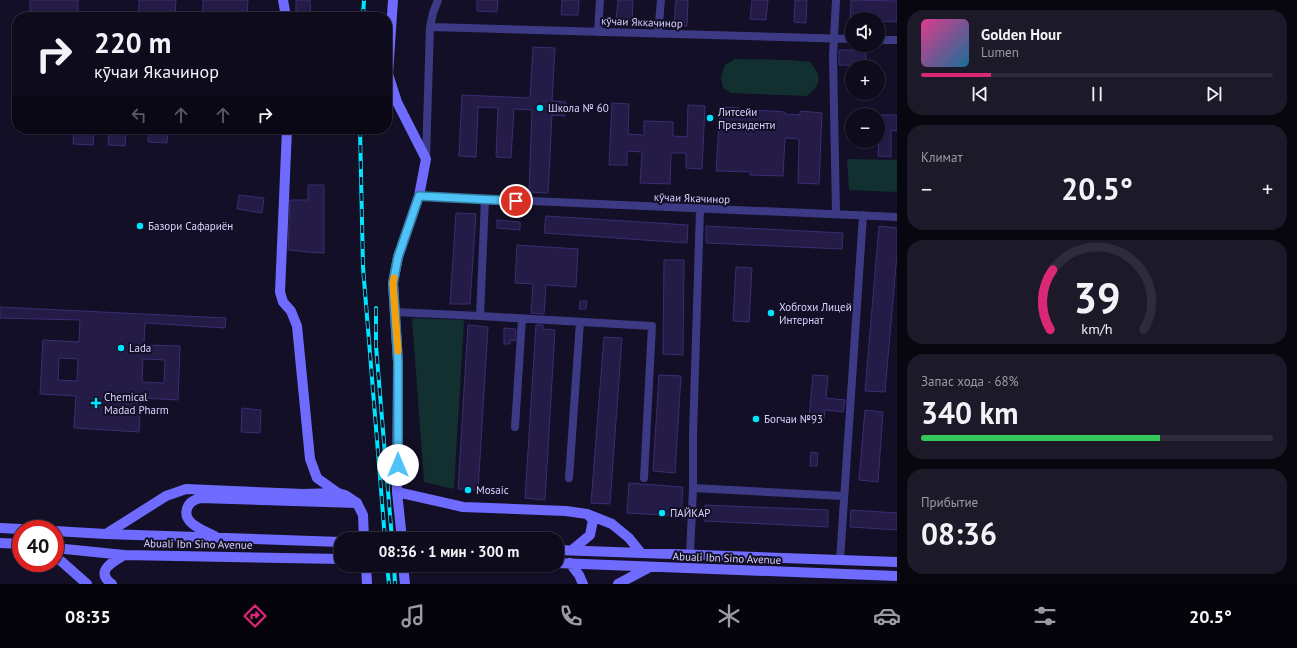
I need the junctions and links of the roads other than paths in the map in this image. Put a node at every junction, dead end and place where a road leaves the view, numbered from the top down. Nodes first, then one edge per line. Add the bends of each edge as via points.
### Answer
1 (283, 0) edge
2 (393, 0) edge
3 (438, 0) edge
4 (600, 0) edge
5 (660, 0) edge
6 (836, 0) edge
7 (285, 12) edge
8 (392, 15) edge
9 (430, 27) junction
10 (598, 32) junction
11 (658, 34) junction
12 (834, 39) junction
13 (845, 39) edge
14 (885, 40) edge
15 (897, 40) edge
16 (392, 86) edge
17 (287, 134) edge
18 (426, 159) junction
19 (419, 196) junction
20 (485, 199) junction
21 (700, 209) junction
22 (836, 214) junction
23 (863, 215) junction
24 (897, 217) edge
25 (395, 312) junction
26 (480, 316) junction
27 (522, 318) junction
28 (580, 322) junction
29 (515, 428) dead end
30 (317, 478) junction
31 (570, 478) dead end
32 (644, 478) dead end
33 (693, 488) junction
34 (397, 492) junction
35 (338, 493) junction
36 (303, 494) junction
37 (844, 496) junction
38 (357, 503) junction
39 (587, 514) junction
40 (0, 528) edge
41 (12, 529) edge
42 (64, 532) edge
43 (364, 532) edge
44 (402, 532) edge
45 (106, 534) junction
46 (219, 538) junction
47 (334, 542) edge
48 (0, 543) edge
49 (12, 544) edge
50 (64, 549) edge
51 (564, 550) edge
52 (572, 550) junction
53 (641, 553) junction
54 (124, 555) junction
55 (690, 555) junction
56 (334, 559) edge
57 (840, 560) junction
58 (897, 562) edge
59 (564, 563) edge
60 (570, 563) junction
61 (64, 564) edge
62 (649, 567) junction
63 (366, 572) edge
64 (404, 572) edge
65 (897, 576) edge
66 (405, 583) edge
67 (87, 584) edge
68 (112, 584) edge
69 (367, 584) edge
70 (583, 584) edge
71 (618, 584) edge

1 - 7 main road
2 - 8 main road
3 - 9 street
4 - 10 street
5 - 11 street
6 - 12 street
9 - 10 street, кӯчаи Яккачинор
9 - 18 street
10 - 11 street, кӯчаи Яккачинор
11 - 12 street, кӯчаи Яккачинор
12 - 13 street, кӯчаи Яккачинор
12 - 22 street
14 - 15 street
16 - 18 main road via 397,102
17 - 30 main road via 280,292 297,326 310,459
18 - 19 main road
19 - 20 street, кӯчаи Якачинор
19 - 25 main road via 398,257 393,283
20 - 21 street, кӯчаи Якачинор
20 - 26 street
21 - 22 street, кӯчаи Якачинор
21 - 33 street
22 - 23 street, кӯчаи Якачинор
23 - 24 street, кӯчаи Якачинор
23 - 37 street
25 - 26 street
25 - 34 main road via 398,362
26 - 27 street
27 - 28 street
27 - 29 street
28 - 31 street
28 - 32 street via 652,326
30 - 35 main road
30 - 36 main road
33 - 37 street
33 - 55 street
34 - 39 main road via 463,507
34 - 44 main road
35 - 36 main road
35 - 38 main road
36 - 45 main road via 186,489 166,496
37 - 57 street
38 - 43 main road via 363,515
38 - 46 main road via 200,498 192,501 187,506 186,513 189,522
39 - 52 main road via 593,520 590,535
39 - 53 main road via 612,524 629,538
40 - 41 main road
42 - 45 main road, Abuali Ibn Sino Avenue
45 - 46 main road, Abuali Ibn Sino Avenue
46 - 47 main road, Abuali Ibn Sino Avenue
48 - 49 main road
50 - 54 main road, Abuali Ibn Sino Avenue
51 - 52 main road, Abuali Ibn Sino Avenue
52 - 53 main road, Abuali Ibn Sino Avenue
53 - 55 main road, Abuali Ibn Sino Avenue
54 - 56 main road, Abuali Ibn Sino Avenue
54 - 68 main road via 106,567 106,579
55 - 57 main road, Abuali Ibn Sino Avenue
57 - 58 main road, Abuali Ibn Sino Avenue
59 - 60 main road, Abuali Ibn Sino Avenue
60 - 62 main road, Abuali Ibn Sino Avenue
60 - 70 main road
61 - 67 main road
62 - 65 main road, Abuali Ibn Sino Avenue
62 - 71 main road
63 - 69 main road
64 - 66 main road

